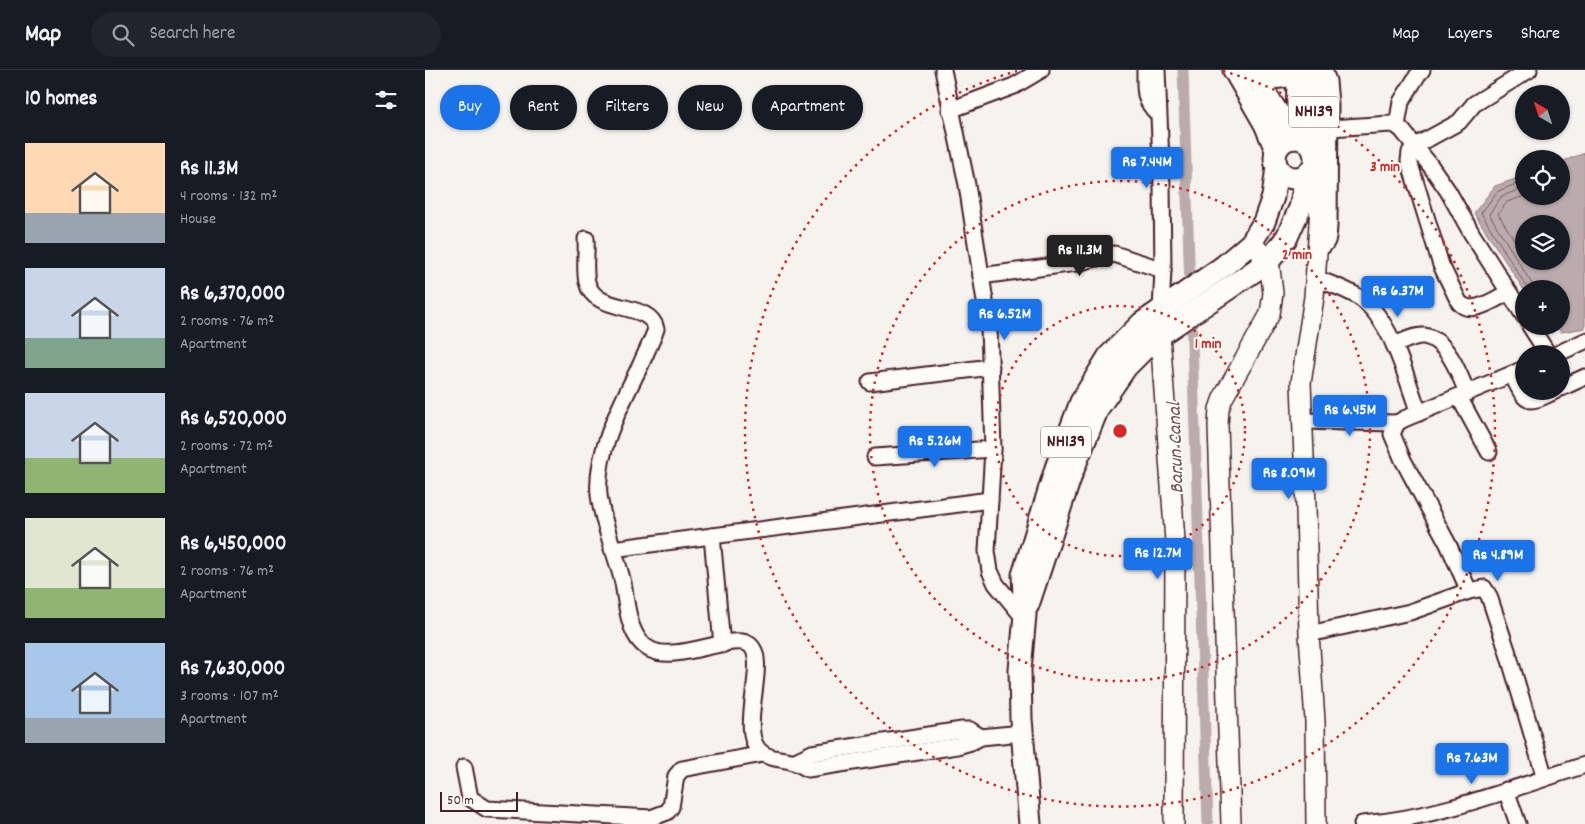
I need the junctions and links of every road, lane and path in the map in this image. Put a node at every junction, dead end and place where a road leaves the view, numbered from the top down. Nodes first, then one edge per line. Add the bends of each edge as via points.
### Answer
1 (943, 70) edge
2 (1041, 70) edge
3 (1145, 70) edge
4 (1157, 70) edge
5 (1233, 70) edge
6 (1251, 70) edge
7 (1324, 70) edge
8 (1422, 70) edge
9 (1529, 70) edge
10 (1304, 71) edge
11 (950, 110) junction
12 (1158, 114) junction
13 (1397, 126) junction
14 (1330, 128) junction
15 (1295, 137) junction
16 (1415, 146) junction
17 (1277, 159) junction
18 (1311, 166) junction
19 (586, 239) dead end
20 (1251, 243) junction
21 (1317, 250) junction
22 (1269, 261) junction
23 (1163, 270) junction
24 (981, 276) junction
25 (1315, 278) junction
26 (1509, 292) junction
27 (1515, 302) edge
28 (1166, 318) junction
29 (1585, 341) edge
30 (1394, 345) junction
31 (1570, 348) edge
32 (991, 367) junction
33 (1515, 373) edge
34 (1585, 377) edge
35 (870, 382) dead end
36 (1570, 384) edge
37 (1463, 395) junction
38 (1419, 413) junction
39 (1302, 421) junction
40 (1397, 423) junction
41 (993, 449) junction
42 (1489, 452) dead end
43 (875, 457) dead end
44 (990, 500) junction
45 (711, 536) junction
46 (612, 549) junction
47 (1469, 591) junction
48 (1024, 616) junction
49 (1309, 634) junction
50 (722, 645) junction
51 (1022, 733) junction
52 (763, 754) junction
53 (1585, 765) edge
54 (464, 766) dead end
55 (1545, 778) junction
56 (1506, 790) junction
57 (1384, 823) edge
58 (1029, 824) edge
59 (1174, 824) edge
60 (1231, 824) edge
61 (1316, 824) edge
62 (1362, 824) edge
63 (1518, 824) edge

1 - 11 street
2 - 11 street via 1014,86
3 - 12 street via 1148,103
4 - 12 street
5 - 17 highway via 1265,124
6 - 10 highway via 1273,78
6 - 15 highway
7 - 14 street via 1329,92
8 - 13 street via 1401,102
9 - 16 street via 1474,104 1459,122
10 - 15 highway, NH139
10 - 18 highway, NH139
11 - 24 street via 967,185
12 - 23 street
13 - 14 street via 1379,124
13 - 16 street
14 - 21 street via 1329,236 1325,246
15 - 17 highway, NH139 via 1283,142
15 - 18 highway, NH139 via 1310,144
16 - 26 street via 1448,191
16 - 26 street via 1409,161 1412,173 1441,264 1459,302 1475,308
17 - 18 highway via 1285,175 1291,177 1302,177
17 - 20 highway, NH139 via 1273,197 1264,222
18 - 21 main road via 1319,184 1320,197
18 - 22 highway, NH139 via 1300,208 1287,237
19 - 46 street via 587,281 591,291 603,301 644,314 655,323 656,329 601,459 599,493
20 - 22 main road
20 - 28 highway, NH139 via 1204,280
21 - 25 main road
22 - 28 highway, NH139 via 1206,304
22 - 60 main road via 1273,293 1270,314 1228,387 1219,417
23 - 24 street via 1114,254 1076,263
23 - 28 street
24 - 32 street
25 - 30 street via 1368,305 1384,325
25 - 39 main road via 1301,383
26 - 27 street
28 - 48 highway, NH139 via 1098,408 1072,472
28 - 59 main road via 1175,541
29 - 31 street
30 - 37 street via 1417,336 1429,337 1436,342 1451,358
30 - 38 street
32 - 35 street
32 - 41 street
33 - 37 street
34 - 36 street
37 - 38 street
37 - 42 street
38 - 40 street
39 - 40 street
39 - 49 main road
40 - 47 street via 1392,434 1394,440
41 - 43 street
41 - 44 street
44 - 45 street
44 - 48 street via 987,551 990,571 996,584
45 - 46 street
45 - 50 street
46 - 50 street via 634,632 640,642 658,653 671,654
47 - 49 street via 1410,612
47 - 55 street via 1484,588 1489,596
48 - 51 highway, NH139 via 1020,670
49 - 61 main road via 1315,721
50 - 52 street via 744,642 750,645 756,656 752,738
51 - 52 street via 981,737 957,746 808,769
51 - 58 highway, NH139
52 - 54 street via 682,769 676,776 671,807 651,818 487,809 470,798
53 - 55 street
55 - 56 street
56 - 57 street
56 - 63 street
57 - 62 street

